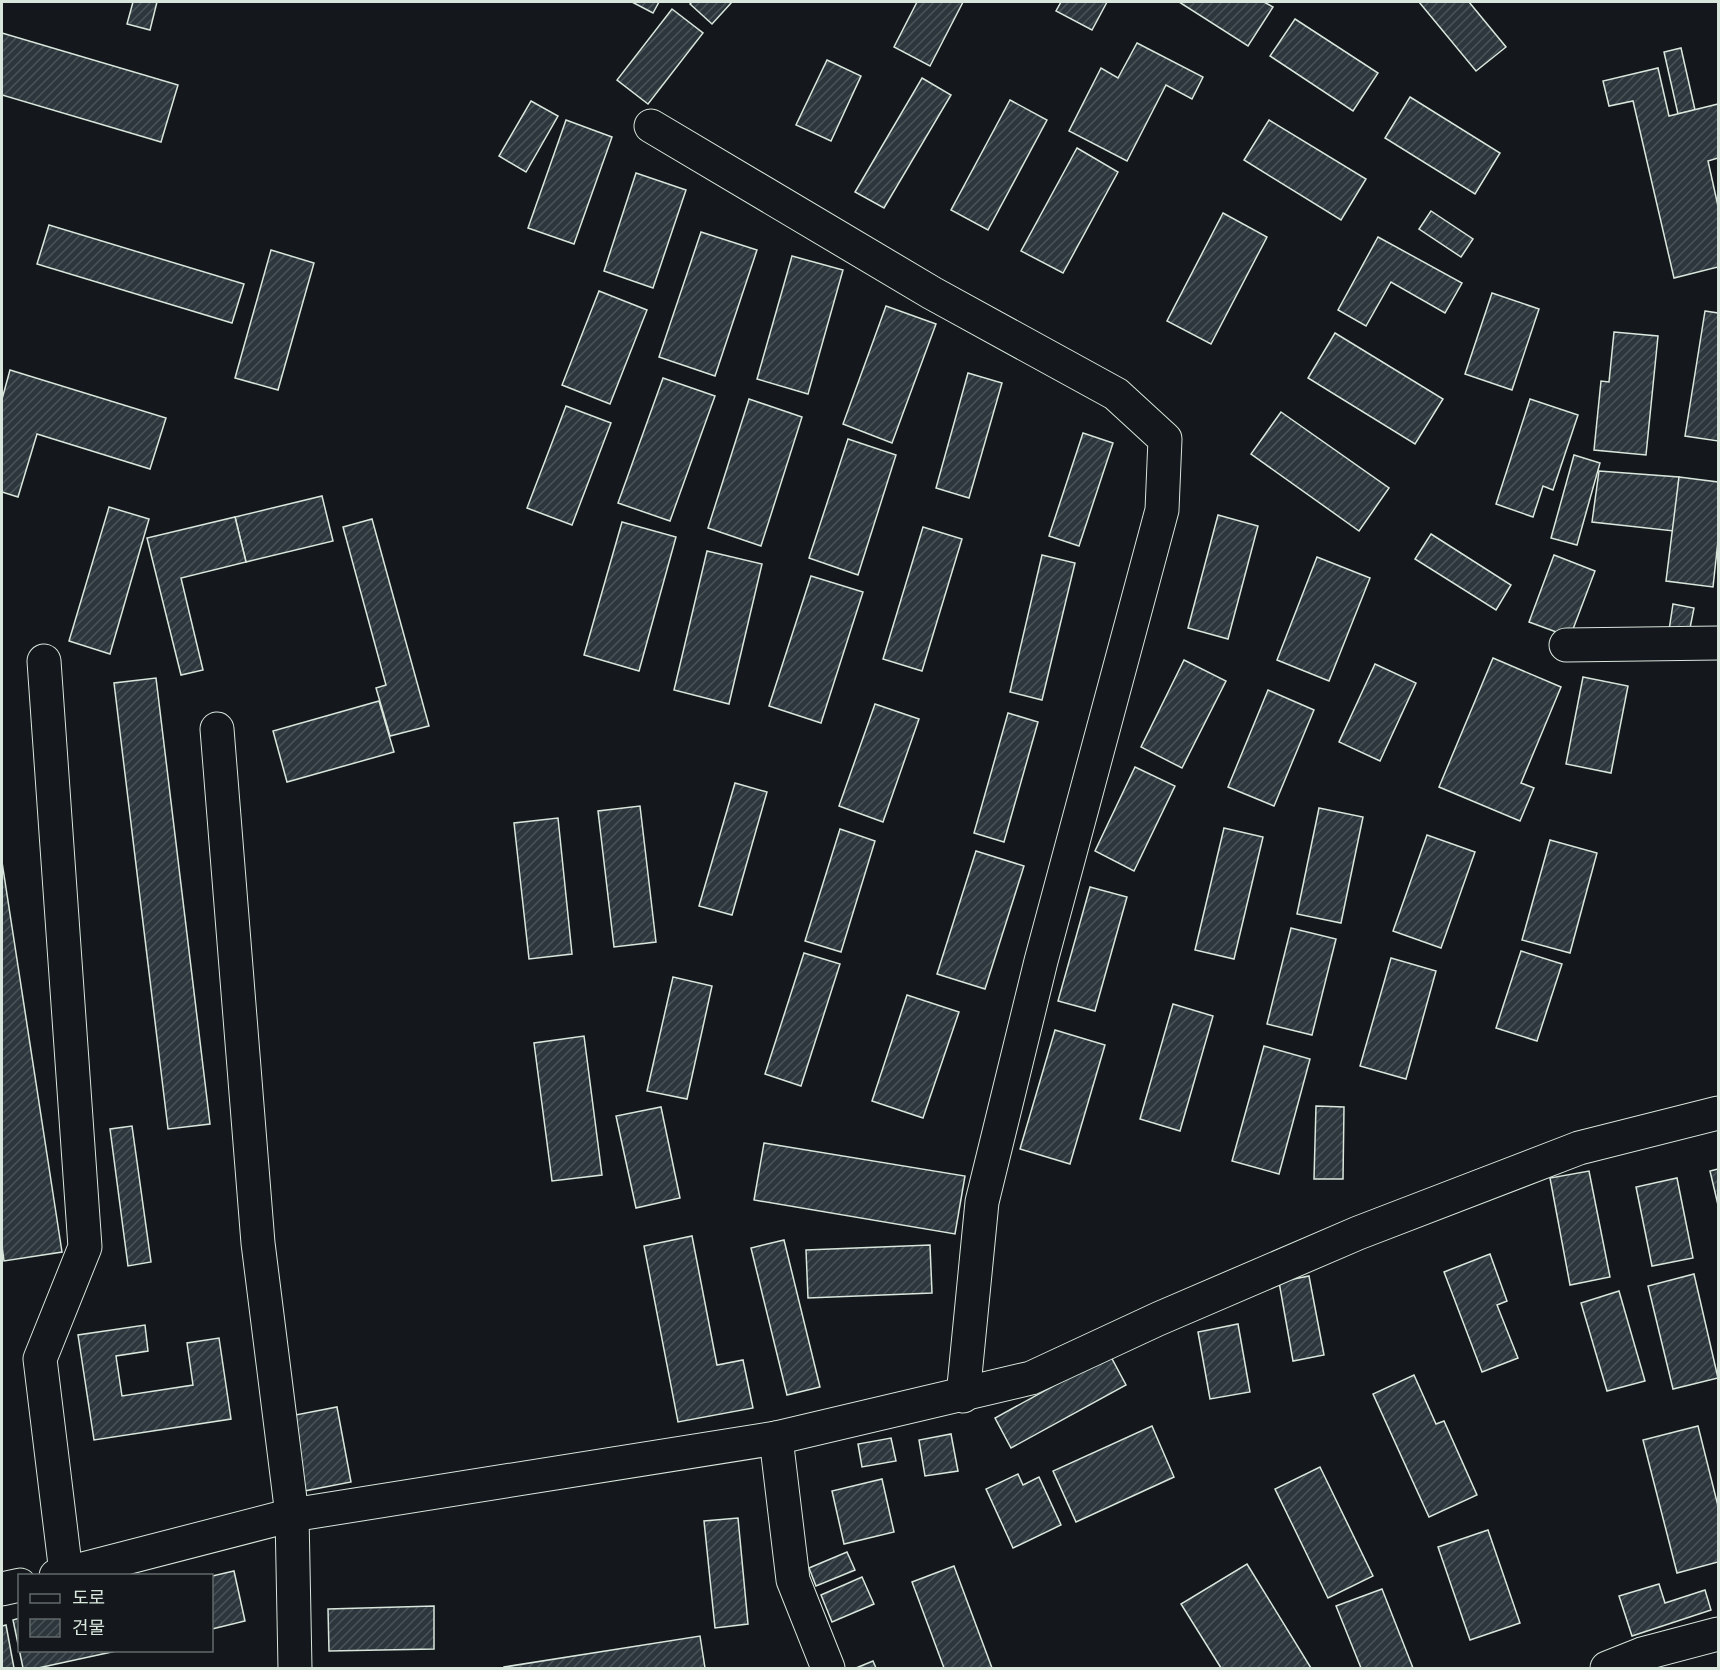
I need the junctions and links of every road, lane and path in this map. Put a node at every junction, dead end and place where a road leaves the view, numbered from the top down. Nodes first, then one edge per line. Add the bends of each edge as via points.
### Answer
1 (651, 126) dead end
2 (1719, 643) edge
3 (1566, 645) dead end
4 (44, 661) dead end
5 (217, 729) dead end
6 (1719, 1113) edge
7 (963, 1396) junction
8 (776, 1438) junction
9 (292, 1515) junction
10 (61, 1574) edge
11 (18, 1585) edge
12 (2, 1589) edge
13 (1719, 1634) edge
14 (295, 1668) edge
15 (828, 1668) edge
16 (1607, 1668) edge

1 - 7 street via 932,292 1116,394 1165,439 1162,510 1041,962 982,1202
2 - 3 street
4 - 10 street via 85,1247 40,1359
5 - 9 street via 258,1244
6 - 7 street via 1579,1148 1358,1233 1031,1378
7 - 8 street
8 - 9 street
8 - 15 street via 793,1580
9 - 10 street
9 - 14 street
11 - 12 street
13 - 16 street via 1642,1654

